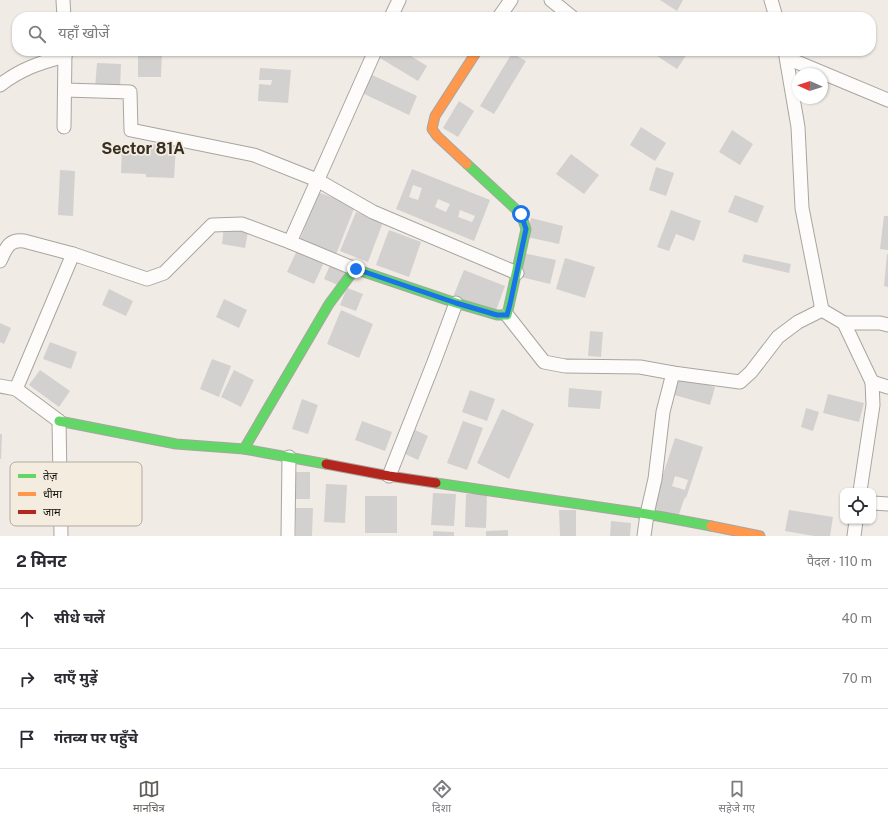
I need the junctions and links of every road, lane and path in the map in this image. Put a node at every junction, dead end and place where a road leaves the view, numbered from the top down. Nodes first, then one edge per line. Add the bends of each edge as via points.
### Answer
1 (63, 0) edge
2 (399, 0) edge
3 (511, 0) edge
4 (551, 0) edge
5 (771, 0) edge
6 (64, 12) edge
7 (393, 12) edge
8 (503, 12) edge
9 (566, 12) edge
10 (775, 12) edge
11 (59, 56) edge
12 (65, 56) edge
13 (373, 56) edge
14 (474, 56) edge
15 (786, 56) edge
16 (790, 56) edge
17 (0, 85) edge
18 (65, 90) junction
19 (888, 100) edge
20 (64, 127) dead end
21 (317, 180) junction
22 (290, 242) junction
23 (73, 254) junction
24 (0, 261) edge
25 (356, 269) junction
26 (517, 273) junction
27 (456, 303) junction
28 (822, 310) junction
29 (507, 315) junction
30 (844, 322) junction
31 (888, 325) edge
32 (673, 373) junction
33 (872, 382) junction
34 (0, 386) edge
35 (888, 386) edge
36 (16, 389) junction
37 (59, 421) junction
38 (244, 449) junction
39 (289, 457) junction
40 (60, 462) edge
41 (389, 476) junction
42 (860, 488) edge
43 (876, 503) edge
44 (888, 504) edge
45 (647, 514) junction
46 (856, 524) edge
47 (62, 526) edge
48 (62, 536) edge
49 (288, 536) edge
50 (644, 536) edge
51 (760, 536) edge
52 (854, 536) edge

1 - 6 street
2 - 7 street
3 - 8 street
4 - 9 street
5 - 10 street
11 - 17 street via 13,76
12 - 18 street
13 - 21 street
14 - 26 street via 434,116 432,129 521,214 526,229
15 - 28 street via 798,127 802,208
16 - 19 street
18 - 20 street
18 - 21 street via 130,92 131,130 254,154
21 - 22 street
21 - 26 street via 373,212
22 - 23 street via 242,224 212,225 164,273 147,279
22 - 25 street
23 - 24 street via 16,240 8,245
23 - 36 street
25 - 27 street
25 - 38 street via 330,304
26 - 29 street
27 - 29 street via 497,315
27 - 41 street
28 - 30 street
28 - 32 street via 798,322 778,337 752,372 740,382
29 - 32 street via 544,362 565,366 640,367
30 - 31 street via 880,322
30 - 33 street
32 - 45 street via 663,412 655,479
33 - 35 street
33 - 42 street via 872,405
34 - 36 street
36 - 37 street
37 - 38 street via 176,444
37 - 40 street
38 - 39 street
39 - 41 street
39 - 49 street
41 - 45 street
43 - 44 street
45 - 50 street
45 - 51 street
46 - 52 street
47 - 48 street

